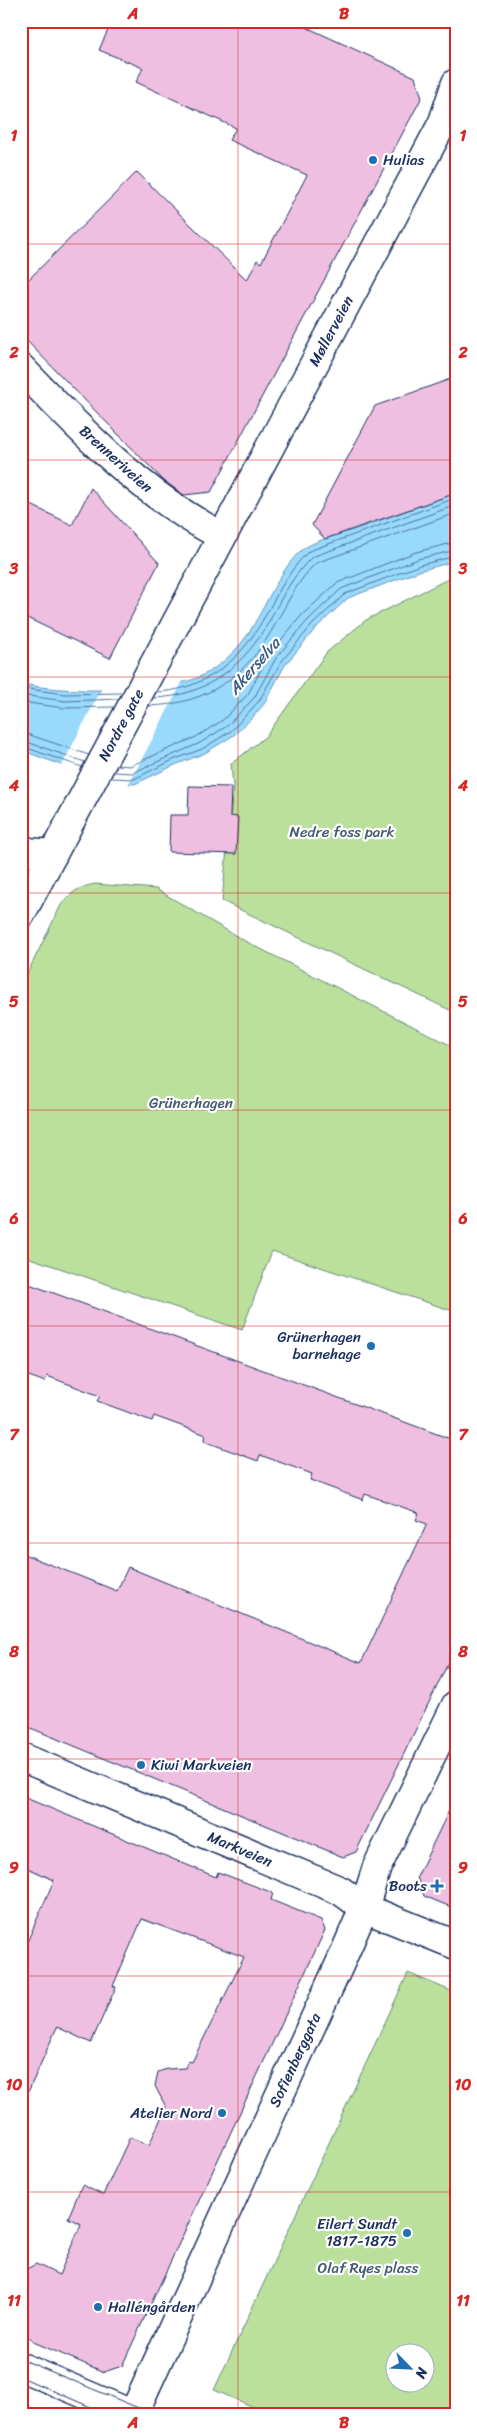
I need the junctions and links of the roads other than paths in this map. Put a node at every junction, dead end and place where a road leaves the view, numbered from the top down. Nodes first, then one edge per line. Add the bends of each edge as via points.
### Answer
1 (456, 83) edge
2 (449, 116) edge
3 (21, 368) edge
4 (222, 536) junction
5 (21, 848) edge
6 (53, 854) junction
7 (21, 914) edge
8 (456, 1706) edge
9 (21, 1757) edge
10 (364, 1908) junction
11 (456, 1945) edge
12 (21, 2367) edge
13 (134, 2415) edge

1 - 2 street, Møllerveien
2 - 4 street, Møllerveien
3 - 4 street, Brenneriveien via 69,418 162,500
4 - 6 street, Nordre gate
5 - 6 street via 28,852
6 - 7 street, Nordre gate
8 - 10 street, Sofienberggata via 377,1867
9 - 10 street, Markveien via 341,1891
10 - 11 street, Markveien
10 - 13 street, Sofienberggata
12 - 13 street

